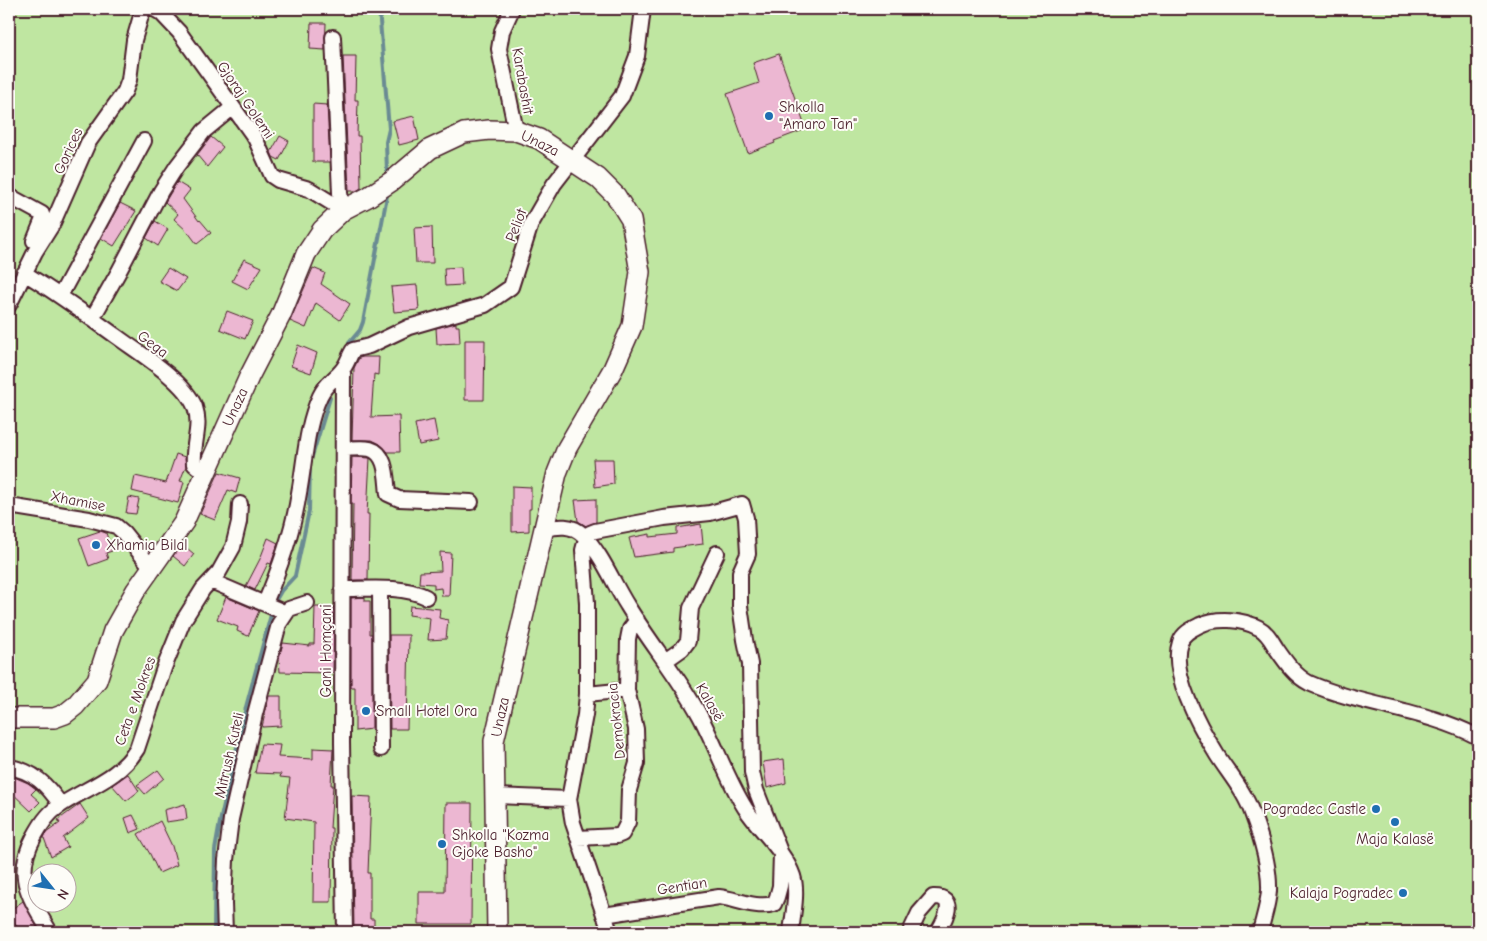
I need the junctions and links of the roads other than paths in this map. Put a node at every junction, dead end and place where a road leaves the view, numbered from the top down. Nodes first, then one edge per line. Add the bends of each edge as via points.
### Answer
1 (143, 9) edge
2 (154, 9) edge
3 (512, 9) edge
4 (643, 9) edge
5 (333, 37) dead end
6 (232, 108) junction
7 (516, 131) junction
8 (144, 141) dead end
9 (574, 161) junction
10 (9, 196) edge
11 (343, 210) junction
12 (35, 252) junction
13 (24, 273) junction
14 (60, 296) junction
15 (9, 305) edge
16 (92, 319) junction
17 (343, 370) junction
18 (342, 449) junction
19 (206, 474) junction
20 (471, 502) dead end
21 (240, 504) dead end
22 (9, 506) edge
23 (544, 529) junction
24 (586, 539) junction
25 (717, 553) dead end
26 (152, 568) junction
27 (211, 581) junction
28 (342, 589) junction
29 (380, 589) junction
30 (426, 597) dead end
31 (265, 603) junction
32 (307, 603) dead end
33 (286, 613) junction
34 (637, 620) junction
35 (666, 661) junction
36 (627, 690) junction
37 (587, 694) junction
38 (9, 718) edge
39 (1478, 737) edge
40 (380, 749) dead end
41 (9, 767) edge
42 (495, 796) junction
43 (569, 799) junction
44 (61, 805) junction
45 (578, 838) junction
46 (781, 854) junction
47 (604, 915) junction
48 (50, 932) edge
49 (224, 932) edge
50 (345, 932) edge
51 (497, 932) edge
52 (610, 932) edge
53 (791, 932) edge
54 (910, 932) edge
55 (938, 932) edge
56 (1260, 932) edge

1 - 12 street, Gorices via 125,91 88,143 52,225
2 - 6 street, Gjoraj Golemi via 179,32
3 - 7 street, Karabashit via 502,31 499,49
4 - 9 street, Peliot via 637,56 622,96
5 - 11 street
6 - 11 street, Gjoraj Golemi via 254,138 272,176 309,189
6 - 16 street via 204,131 176,166
7 - 9 main road, Unaza via 539,139
7 - 11 main road, Unaza via 464,133 444,142 430,149 392,181
8 - 14 street
9 - 17 street, Peliot via 554,184 531,224 511,287 485,306 408,327 353,350
9 - 23 main road, Unaza via 606,185 631,220 640,272 632,326 613,369 564,454
10 - 12 street via 42,214 34,242
11 - 19 main road, Unaza via 322,230 306,254
12 - 13 street, Gorices
13 - 14 street, Gega
13 - 15 street, Gorices
14 - 16 street, Gega
16 - 19 street, Gega via 172,378 191,399 198,421 194,464
17 - 18 street, Gani Homçani
17 - 31 street via 325,386 317,404 304,453 292,528
18 - 20 street via 370,449 380,457 390,496
18 - 28 street, Gani Homçani
19 - 26 main road, Unaza via 184,522
21 - 27 street, Ceta e Mokres via 233,547
22 - 26 street, Xhamise via 116,526
23 - 24 street, Kalasë via 566,526
23 - 42 main road, Unaza via 494,741
24 - 34 street, Kalasë
24 - 37 street via 583,550 588,603
24 - 46 street via 595,531 710,513 742,504 748,554 740,572 740,606 750,664 752,772
25 - 35 street via 690,608 688,641
26 - 38 main road, Unaza via 113,631 97,680 75,706 54,718
27 - 31 street
27 - 44 street, Ceta e Mokres via 197,597 177,634 130,760 92,788
28 - 29 street
28 - 50 street, Gani Homçani
29 - 30 street via 415,592
29 - 40 street
31 - 33 street
32 - 33 street
33 - 49 street, Mitrush Kuteli via 279,624 266,669 231,819
34 - 35 street, Kalasë
34 - 36 street, Demokracia via 628,639
35 - 46 street, Kalasë via 699,715 745,808
36 - 37 street
36 - 45 street, Demokracia via 636,729 637,763 626,829 617,836
37 - 43 street
39 - 56 street via 1445,721 1309,683 1292,669 1268,636 1257,627 1230,620 1213,620 1185,634 1180,642 1178,658 1184,692 1216,755 1249,804 1266,861 1268,891
41 - 44 street via 21,769 43,782
42 - 43 street
42 - 51 main road, Unaza
43 - 45 street
44 - 48 street, Ceta e Mokres via 39,827 24,858 26,887
45 - 47 street
46 - 47 street, Gentian via 780,886 774,904 756,905 719,896
46 - 53 street, Kalasë via 793,878
47 - 52 street
54 - 55 street via 926,903 938,896 944,899 948,909

